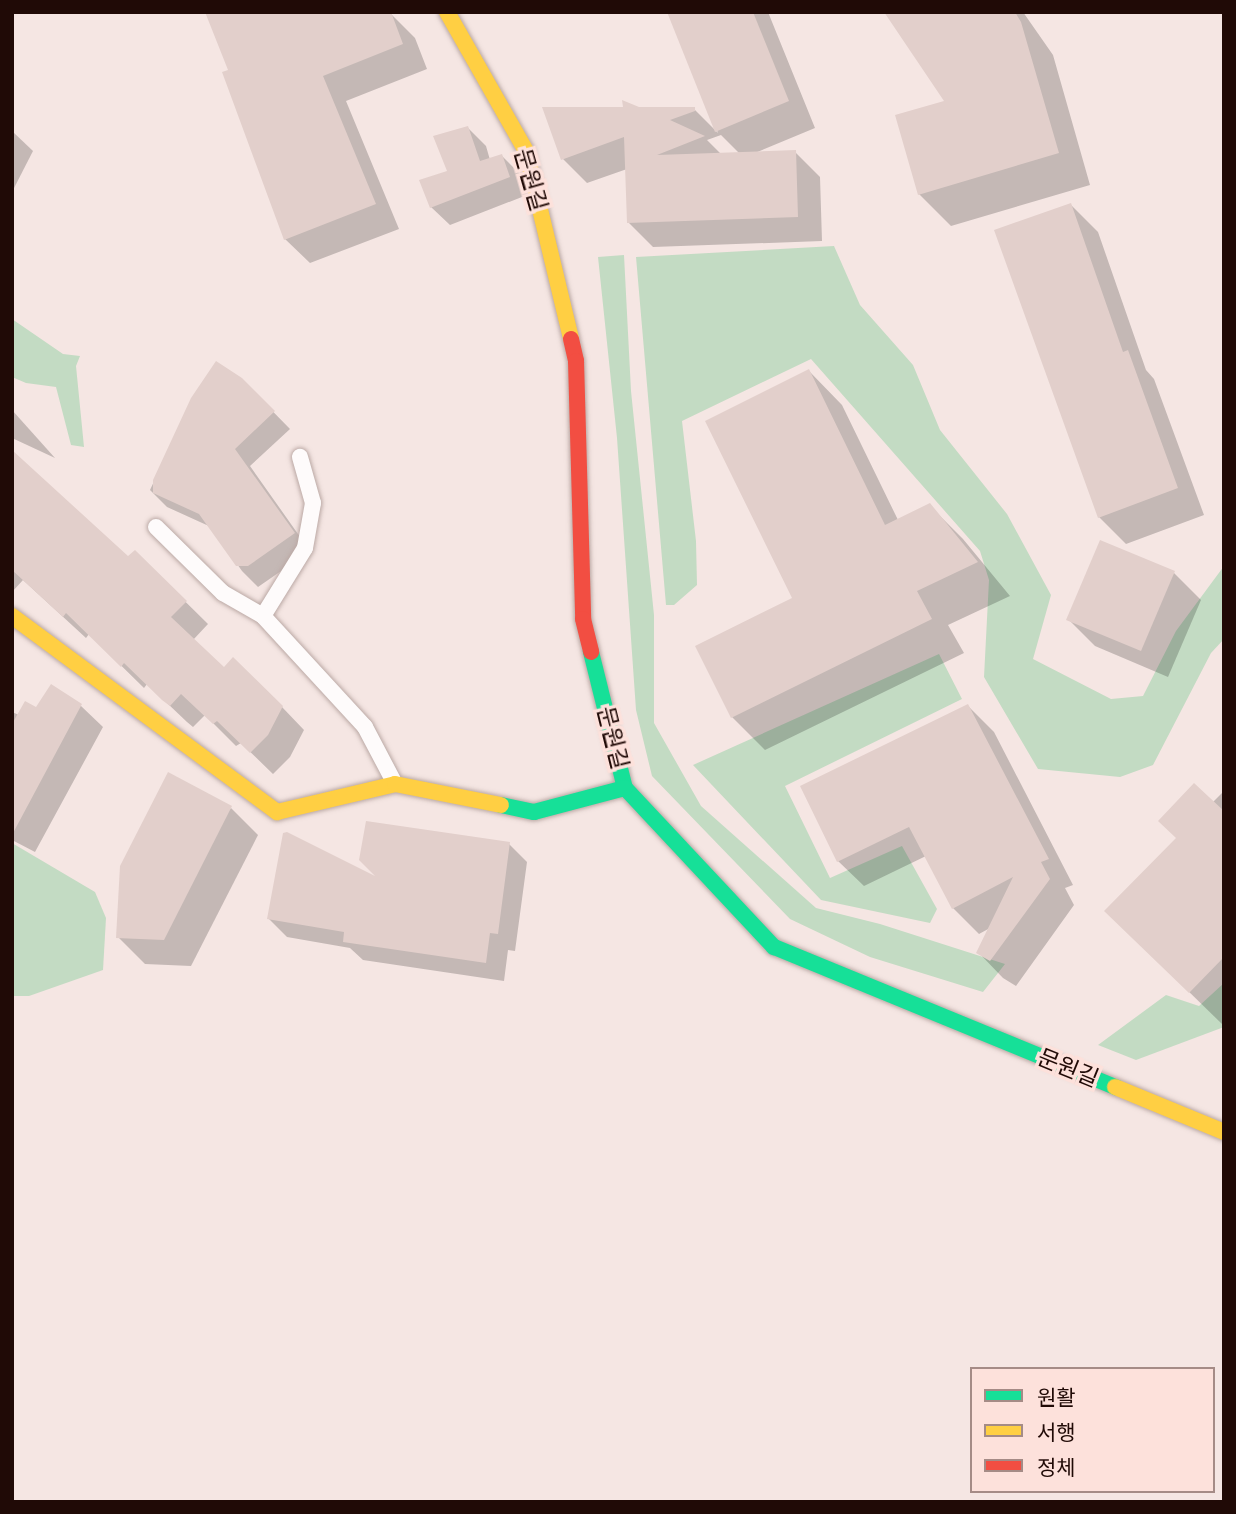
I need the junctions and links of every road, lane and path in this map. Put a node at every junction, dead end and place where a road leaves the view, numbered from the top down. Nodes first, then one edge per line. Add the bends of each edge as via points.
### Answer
1 (447, 12) edge
2 (300, 457) dead end
3 (156, 527) dead end
4 (12, 616) edge
5 (263, 616) junction
6 (395, 784) junction
7 (625, 788) junction
8 (1224, 1132) edge

1 - 7 street, 문원길 via 526,151 573,348 583,618
2 - 5 lane via 313,503 305,548
3 - 5 lane via 223,593
4 - 6 street via 277,812
5 - 6 lane via 365,727
6 - 7 street via 534,812
7 - 8 street, 문원길 via 774,947

